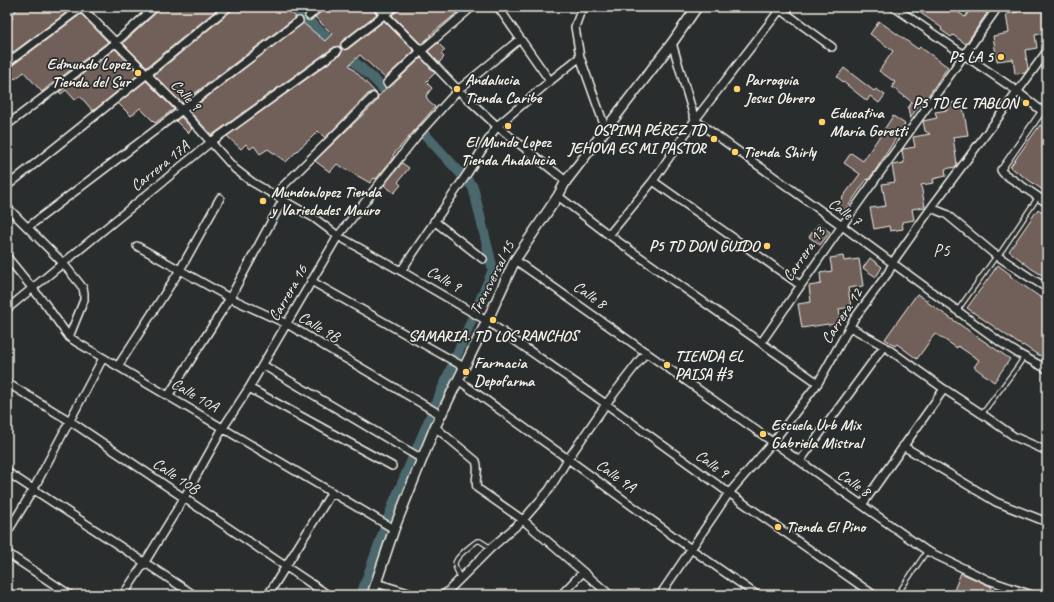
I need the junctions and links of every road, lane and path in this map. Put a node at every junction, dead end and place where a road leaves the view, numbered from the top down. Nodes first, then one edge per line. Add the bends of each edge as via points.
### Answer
1 (81, 7) edge
2 (155, 7) edge
3 (228, 7) edge
4 (319, 7) edge
5 (377, 7) edge
6 (394, 7) edge
7 (472, 7) edge
8 (498, 7) edge
9 (585, 7) edge
10 (697, 7) edge
11 (894, 7) edge
12 (998, 7) edge
13 (781, 8) edge
14 (384, 14) junction
15 (309, 16) dead end
16 (299, 20) dead end
17 (520, 39) junction
18 (116, 43) junction
19 (672, 43) junction
20 (345, 45) dead end
21 (832, 47) dead end
22 (337, 51) dead end
23 (421, 51) junction
24 (1047, 51) edge
25 (964, 55) junction
26 (580, 57) junction
27 (7, 63) edge
28 (147, 74) junction
29 (550, 81) junction
30 (387, 83) dead end
31 (458, 90) junction
32 (1018, 92) junction
33 (373, 97) dead end
34 (182, 110) junction
35 (1044, 113) edge
36 (695, 120) junction
37 (7, 125) edge
38 (498, 126) junction
39 (606, 130) junction
40 (211, 142) junction
41 (1001, 170) joint
42 (566, 181) junction
43 (653, 181) junction
44 (7, 186) edge
45 (274, 195) junction
46 (558, 196) junction
47 (1038, 196) junction
48 (220, 198) dead end
49 (283, 200) junction
50 (1047, 203) edge
51 (7, 207) edge
52 (932, 207) junction
53 (434, 221) junction
54 (842, 226) junction
55 (28, 227) junction
56 (609, 235) junction
57 (338, 236) junction
58 (137, 246) dead end
59 (997, 255) junction
60 (7, 257) edge
61 (483, 259) dead end
62 (515, 260) junction
63 (63, 263) junction
64 (893, 264) junction
65 (180, 270) junction
66 (401, 271) junction
67 (311, 281) junction
68 (800, 285) junction
69 (1047, 288) edge
70 (32, 289) junction
71 (230, 298) junction
72 (7, 309) edge
73 (957, 311) junction
74 (484, 319) junction
75 (287, 324) junction
76 (850, 327) junction
77 (69, 337) junction
78 (760, 343) junction
79 (884, 346) junction
80 (646, 352) junction
81 (1024, 357) junction
82 (103, 358) junction
83 (263, 365) junction
84 (461, 365) junction
85 (118, 366) junction
86 (1047, 369) edge
87 (458, 380) junction
88 (7, 383) edge
89 (818, 383) junction
90 (249, 388) junction
91 (944, 389) junction
92 (168, 396) junction
93 (606, 404) junction
94 (436, 412) junction
95 (982, 414) junction
96 (70, 421) junction
97 (436, 427) junction
98 (224, 428) junction
99 (773, 442) junction
100 (903, 446) junction
101 (1047, 451) edge
102 (416, 456) junction
103 (568, 459) junction
104 (800, 461) junction
105 (392, 466) dead end
106 (7, 472) edge
107 (33, 490) junction
108 (332, 492) junction
109 (729, 493) junction
110 (184, 498) junction
111 (862, 505) junction
112 (523, 520) junction
113 (1047, 522) edge
114 (392, 528) junction
115 (7, 533) edge
116 (491, 548) junction
117 (691, 549) junction
118 (927, 551) junction
119 (7, 553) edge
120 (145, 562) junction
121 (286, 566) junction
122 (583, 572) junction
123 (460, 579) junction
124 (376, 583) junction
125 (747, 588) junction
126 (70, 595) edge
127 (123, 595) edge
128 (194, 595) edge
129 (268, 595) edge
130 (328, 595) edge
131 (372, 595) edge
132 (415, 595) edge
133 (444, 595) edge
134 (561, 595) edge
135 (610, 595) edge
136 (660, 595) edge
137 (744, 595) edge
138 (757, 595) edge
139 (874, 595) edge
140 (897, 595) edge
141 (1032, 595) edge

1 - 18 street, Calle 9
1 - 27 street
2 - 18 street
3 - 28 street
4 - 15 street
5 - 14 street
6 - 14 street
7 - 23 street
8 - 17 street
9 - 26 street via 575,27
10 - 19 street, Transversal 15
11 - 25 street
12 - 25 street, Carrera 13
13 - 21 street
13 - 36 street
14 - 20 street
14 - 23 street
16 - 34 street
17 - 29 street
17 - 31 street, Carrera 16
18 - 28 street, Calle 9
18 - 37 street
19 - 36 street
19 - 39 street, Transversal 15
22 - 40 street, Carrera 17A
23 - 30 street
23 - 31 street
24 - 32 street, Carrera 12
25 - 32 street
25 - 54 street, Carrera 13
26 - 29 street
26 - 39 street
28 - 34 street, Calle 9
28 - 44 street
29 - 38 street
31 - 38 street
31 - 57 street, Carrera 16 via 425,126
32 - 35 street
32 - 52 street, Carrera 12
33 - 45 street
34 - 40 street, Calle 9
34 - 55 street
35 - 41 street
36 - 43 street
36 - 54 street, Calle 7
38 - 42 street
38 - 53 street
39 - 42 street, Transversal 15
40 - 45 street, Calle 9 via 235,169
40 - 63 street, Carrera 17A
41 - 47 street
42 - 46 street, Transversal 15
43 - 56 street
43 - 68 street
45 - 49 street, Calle 9
46 - 56 street
46 - 62 street, Transversal 15
47 - 50 street
47 - 59 lane
48 - 65 street
49 - 57 street, Calle 9
49 - 71 street
51 - 55 street
52 - 59 street via 946,214
52 - 64 street, Carrera 12
53 - 61 street
53 - 66 street
54 - 64 street, Calle 7
54 - 68 street, Carrera 13
55 - 63 street
56 - 78 street
57 - 66 street, Calle 9
57 - 67 street, Carrera 16
58 - 65 street, Calle 9B
59 - 69 street
59 - 73 lane
60 - 70 street, Calle 10A
62 - 74 street, Transversal 15
62 - 80 street, Calle 8
63 - 70 street, Carrera 17A
63 - 77 street via 83,288 84,293 84,300
64 - 73 street, Calle 7
64 - 76 street, Carrera 12
65 - 71 street, Calle 9B
65 - 85 street
66 - 74 street, Calle 9
67 - 75 street, Carrera 16
67 - 84 street
68 - 78 street, Carrera 13
70 - 72 street, Carrera 17A
70 - 77 street, Calle 10A
71 - 75 street, Calle 9B
71 - 92 street
73 - 81 street, Calle 7
74 - 84 street, Transversal 15
74 - 93 street, Calle 9
75 - 83 street, Carrera 16
75 - 94 street, Calle 9B
76 - 79 street
76 - 89 street, Carrera 12
77 - 82 street, Calle 10A
78 - 89 street
79 - 91 street
79 - 104 street
80 - 93 street
80 - 99 street, Calle 8
81 - 86 street, Calle 7
81 - 95 lane
82 - 85 street, Calle 10A
82 - 96 street
83 - 90 street, Carrera 16
83 - 102 street
84 - 87 street, Transversal 15
85 - 92 street, Calle 10A
87 - 94 street, Transversal 15
87 - 103 street, Calle 9A
88 - 96 street, Calle 10B
89 - 99 street, Carrera 12
90 - 98 street, Carrera 16
90 - 105 street
91 - 95 street
91 - 100 street
92 - 98 street, Calle 10A
93 - 103 street
93 - 109 street, Calle 9
94 - 97 street, Transversal 15
95 - 101 street via 1016,437
96 - 107 street
96 - 110 street, Calle 10B
97 - 102 street, Transversal 15
97 - 112 street via 476,461 477,488
98 - 108 street, Calle 10A
98 - 110 street, Carrera 16
99 - 104 street, Calle 8
99 - 109 street, Carrera 12
100 - 111 street
100 - 113 street via 996,502
102 - 114 street, Transversal 15
103 - 112 street via 549,490
103 - 117 street, Calle 9A
104 - 111 street, Calle 8
106 - 107 street
107 - 115 street
107 - 120 street
108 - 114 street, Calle 10A
108 - 121 street
109 - 117 street, Carrera 12
109 - 139 street, Calle 9
110 - 120 street, Carrera 16
110 - 121 street, Calle 10B
111 - 118 street, Calle 8
112 - 116 street
112 - 122 street
114 - 124 street, Transversal 15
116 - 123 street
116 - 123 lane via 477,541 456,560
117 - 125 street, Calle 9A
117 - 136 street, Carrera 12
118 - 140 lane
118 - 141 street, Calle 8 via 988,580
119 - 126 street
120 - 127 street, Carrera 16
120 - 128 street
121 - 129 street
121 - 130 street, Calle 10B
122 - 134 street
122 - 135 street
123 - 133 street
124 - 131 street, Transversal 15
124 - 132 street
125 - 137 street
125 - 138 street, Calle 9A

